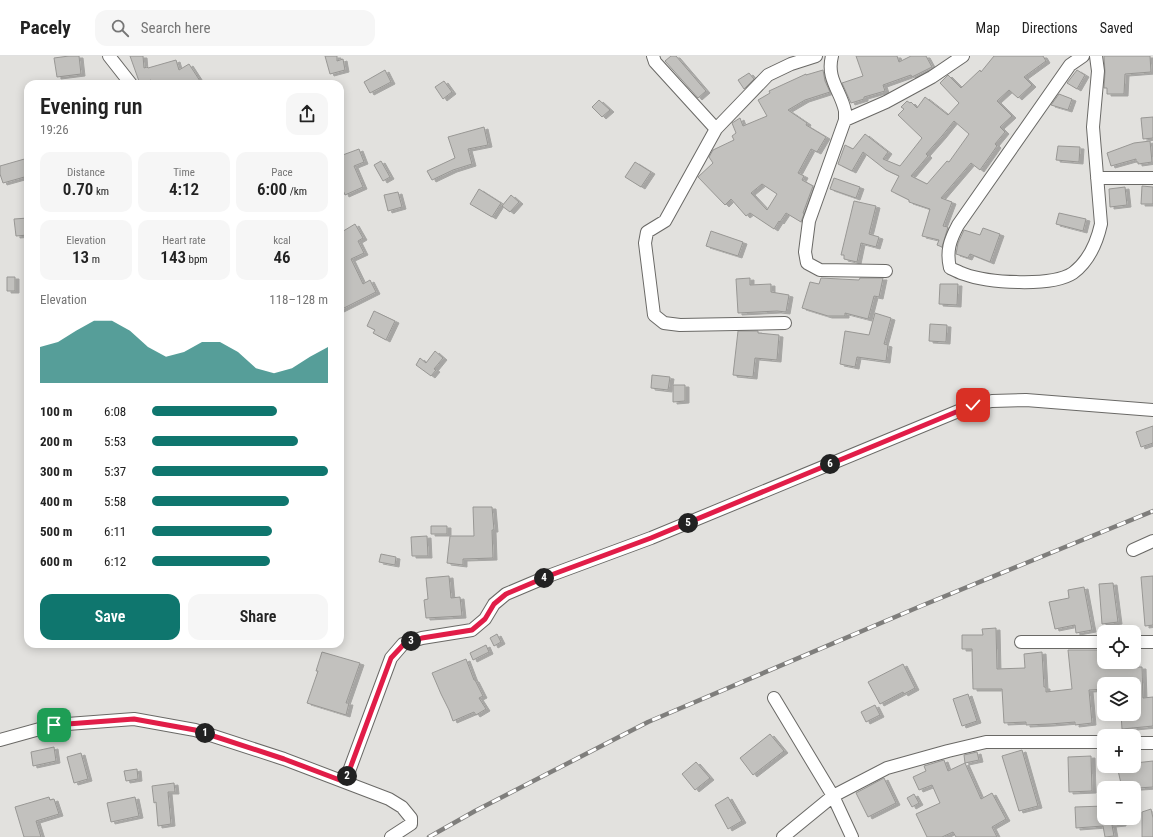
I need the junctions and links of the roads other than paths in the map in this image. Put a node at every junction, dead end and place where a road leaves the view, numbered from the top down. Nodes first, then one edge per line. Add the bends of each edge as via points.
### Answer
1 (109, 56) edge
2 (653, 56) edge
3 (816, 56) edge
4 (832, 56) edge
5 (963, 56) edge
6 (1083, 56) edge
7 (1096, 56) edge
8 (127, 80) edge
9 (844, 120) junction
10 (716, 129) junction
11 (1097, 178) junction
12 (1153, 178) edge
13 (886, 271) dead end
14 (785, 324) dead end
15 (1153, 410) edge
16 (1153, 541) edge
17 (1132, 550) dead end
18 (1021, 642) dead end
19 (1097, 642) edge
20 (1141, 642) edge
21 (1153, 642) edge
22 (774, 698) dead end
23 (0, 740) edge
24 (1097, 742) edge
25 (1141, 743) edge
26 (1153, 743) edge
27 (345, 782) junction
28 (833, 796) junction
29 (391, 837) edge
30 (784, 837) edge
31 (852, 837) edge

1 - 8 street
2 - 10 street via 655,62
3 - 10 street via 768,75
4 - 9 street via 830,73 845,111
5 - 9 street via 932,77 886,102
6 - 11 street via 1070,65 958,225 948,248 950,268 972,276 1007,281 1052,281 1072,273 1092,251 1099,237 1101,224
7 - 11 street via 1098,71 1093,128
9 - 13 street via 809,221 805,252 807,263 820,270
10 - 14 street via 665,221 647,232 654,315 664,324
11 - 12 street
15 - 27 street via 1026,400 992,401 973,405 651,538 506,594 472,630 422,638 404,644 395,653
16 - 17 street
18 - 19 street
20 - 21 street
22 - 28 street
23 - 27 street via 54,725 134,719 195,730
24 - 28 street via 986,742 887,768
25 - 26 street
27 - 29 street via 389,799 402,807 411,818 411,824
28 - 30 street
28 - 31 street

